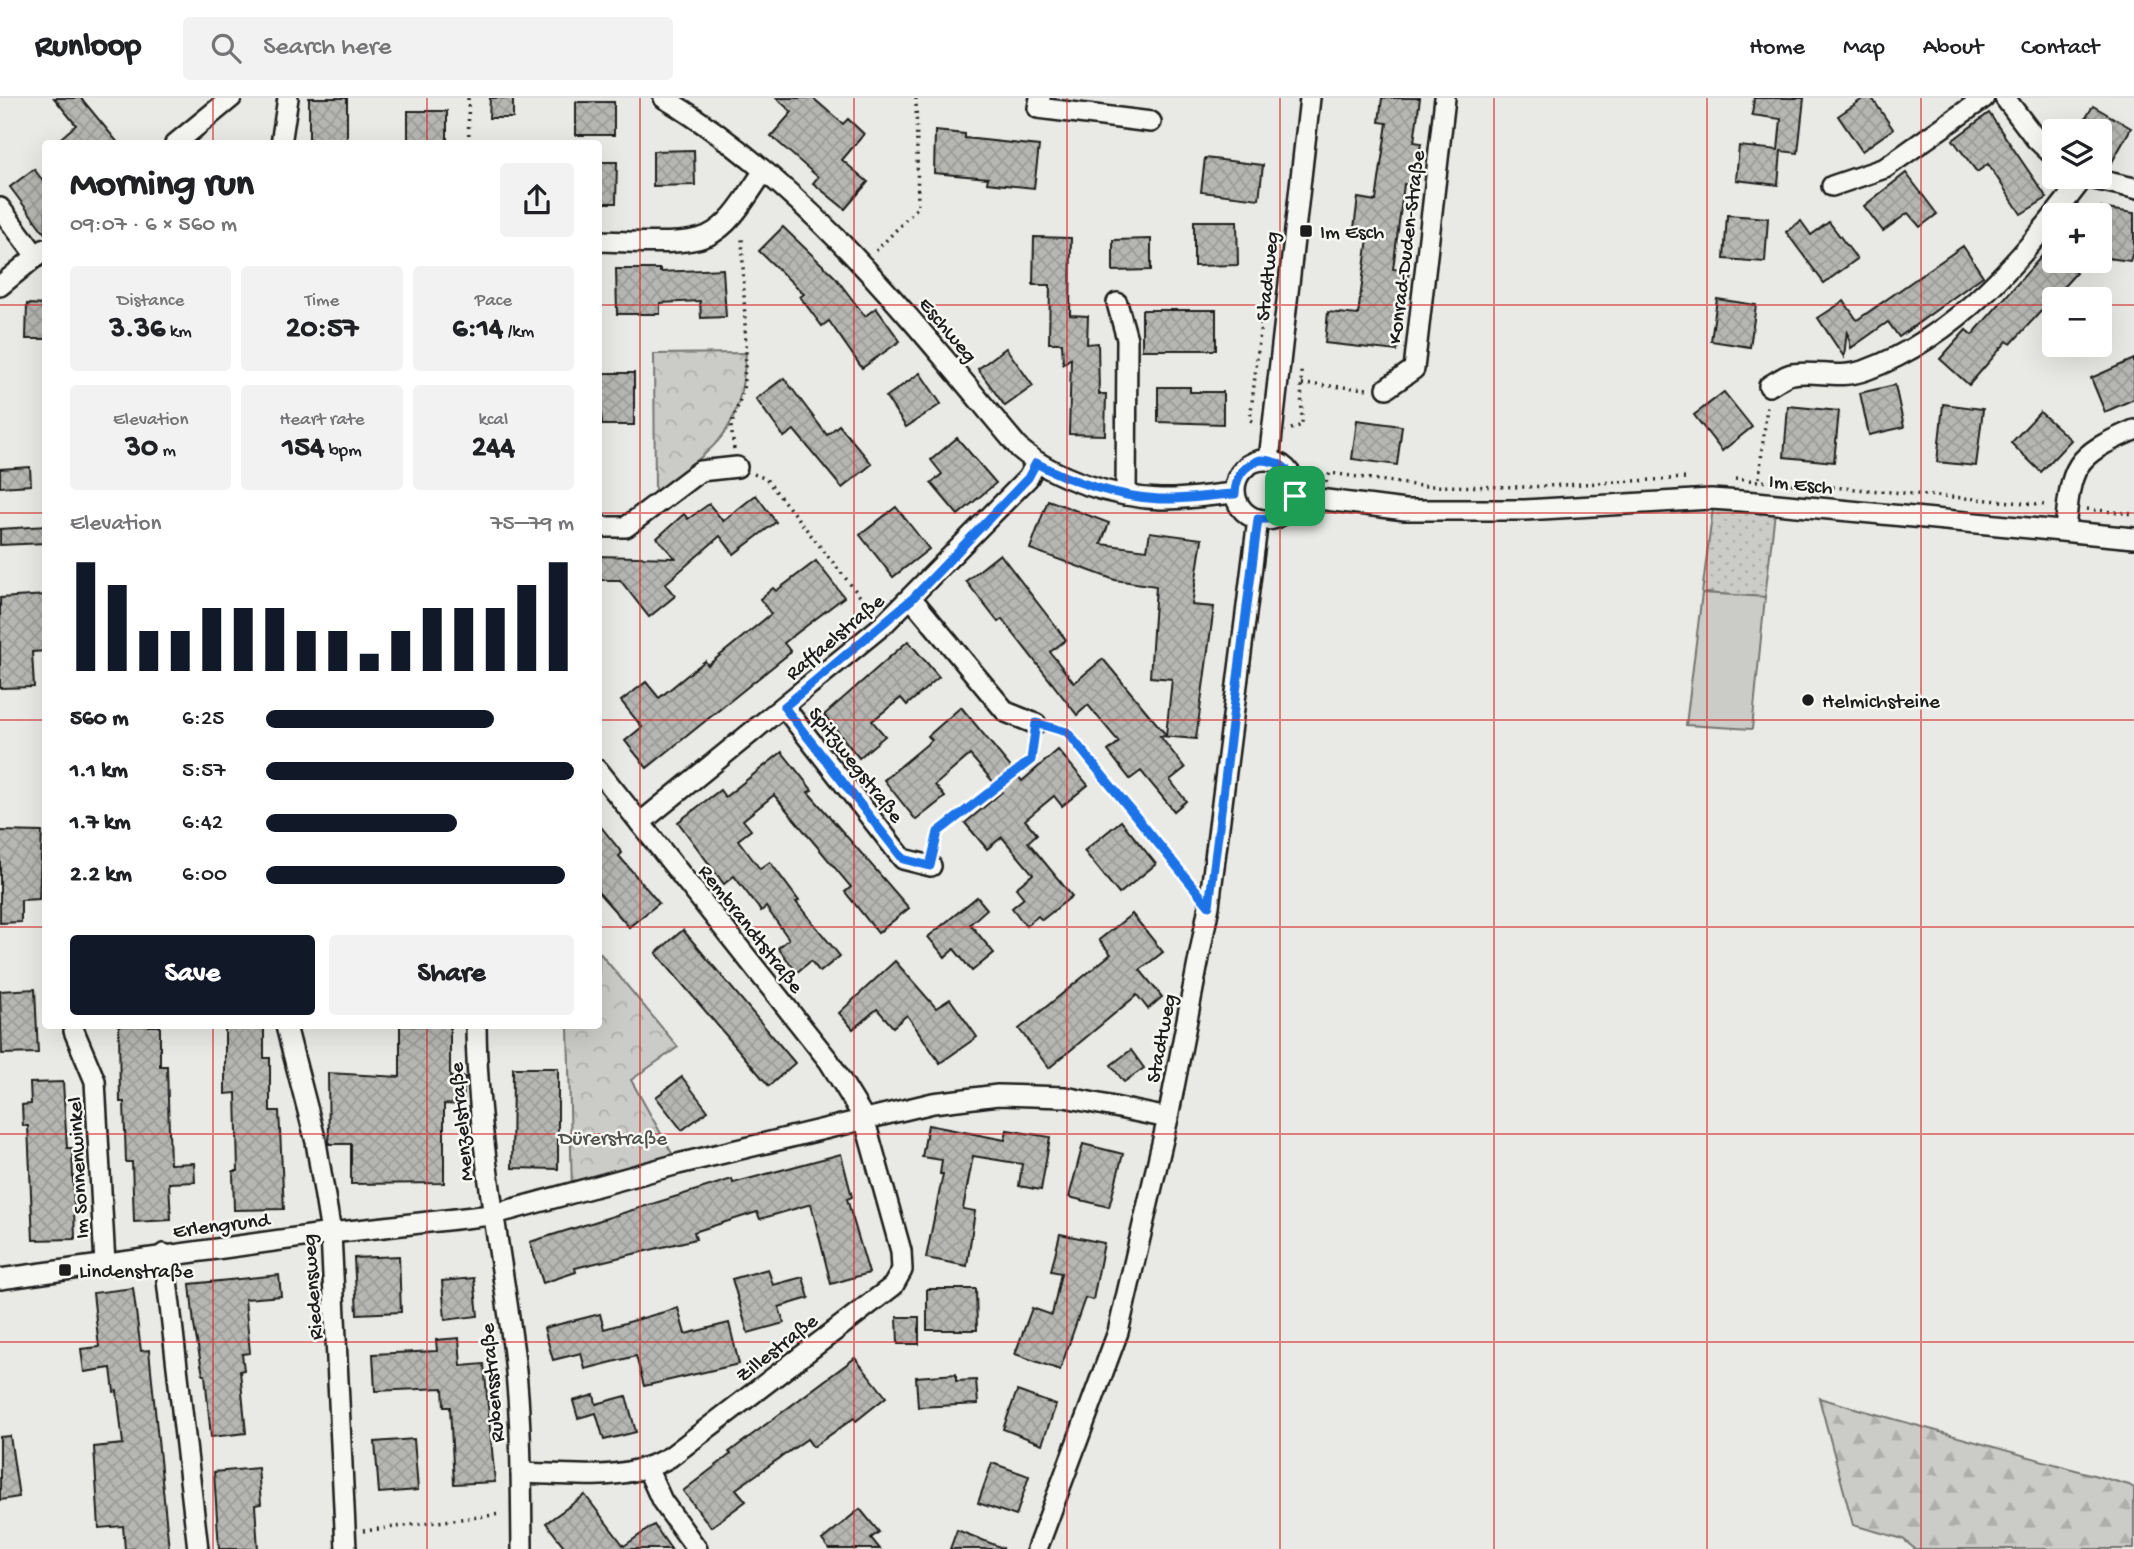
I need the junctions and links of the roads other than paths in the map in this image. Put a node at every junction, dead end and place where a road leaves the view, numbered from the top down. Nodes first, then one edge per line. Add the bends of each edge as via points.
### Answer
1 (231, 98) edge
2 (288, 98) edge
3 (664, 98) edge
4 (1040, 98) edge
5 (1310, 98) edge
6 (1445, 98) edge
7 (1984, 98) edge
8 (2005, 98) edge
9 (1151, 122) dead end
10 (180, 140) edge
11 (282, 140) edge
12 (2042, 145) edge
13 (764, 172) junction
14 (2112, 183) edge
15 (1832, 186) dead end
16 (2134, 188) edge
17 (2074, 189) edge
18 (0, 208) edge
19 (602, 241) edge
20 (41, 253) edge
21 (0, 286) edge
22 (1117, 303) dead end
23 (1769, 386) road end
24 (1387, 388) road end
25 (2134, 429) edge
26 (1269, 460) junction
27 (1036, 463) junction
28 (737, 467) road end
29 (1235, 494) junction
30 (1126, 495) junction
31 (1295, 496) junction
32 (1258, 519) junction
33 (602, 527) edge
34 (2065, 530) junction
35 (2134, 538) edge
36 (912, 599) junction
37 (784, 707) junction
38 (1036, 723) road end
39 (602, 775) edge
40 (640, 823) junction
41 (930, 866) road end
42 (287, 1029) edge
43 (476, 1029) edge
44 (74, 1031) dead end
45 (864, 1118) junction
46 (1168, 1118) junction
47 (491, 1215) junction
48 (331, 1233) junction
49 (164, 1254) junction
50 (105, 1264) junction
51 (0, 1279) edge
52 (648, 1470) junction
53 (521, 1473) junction
54 (345, 1541) edge
55 (198, 1549) edge
56 (522, 1549) edge
57 (697, 1549) edge
58 (1037, 1549) edge

1 - 10 street
2 - 11 street
3 - 13 street, Eschweg
4 - 9 street via 1038,108
5 - 26 street, Stadtweg
6 - 24 street, Konrad-Duden-Straße via 1414,369
7 - 15 street via 1885,168
8 - 12 street
13 - 19 street via 731,216 708,236 687,241
13 - 27 street, Eschweg via 864,263
14 - 16 street
17 - 23 street via 2004,273 1941,332 1899,358 1848,376 1791,374
18 - 20 street
20 - 21 street
22 - 30 street via 1127,340
25 - 34 street via 2081,458 2070,485
26 - 29 street via 1244,468
26 - 31 street via 1287,468
27 - 30 street, Eschweg
27 - 36 street, Raffaelstraße via 1028,478
28 - 33 street via 700,471 626,527
29 - 30 street, Eschweg via 1161,499
29 - 32 street via 1243,510
31 - 32 street via 1285,512
31 - 34 street, Im Esch via 1405,510 1525,510 1711,499
32 - 46 street, Stadtweg via 1209,906
34 - 35 street, Im Esch
36 - 37 street, Raffaelstraße
36 - 38 street via 1006,712
37 - 40 street, Raffaelstraße
37 - 41 street, Spitzwegstraße via 903,859
39 - 40 street, Rembrandtstraße
40 - 45 street, Rembrandtstraße via 829,1061
42 - 48 street, Riedensweg via 316,1142
43 - 47 street, Menzelstraße
44 - 50 street, Im Sonnenwinkel via 94,1080
45 - 46 street via 998,1095 1065,1097
45 - 47 street
45 - 52 street, Zillestraße via 901,1251 902,1270 893,1286
46 - 58 street, Stadtweg via 1118,1332
47 - 48 street, Erlengrund
47 - 53 street, Rubensstraße via 514,1357
48 - 49 street, Erlengrund
48 - 54 street, Riedensweg
49 - 50 street, Erlengrund
49 - 55 street
50 - 51 street, Erlengrund
52 - 53 street, Zillestraße via 604,1475
52 - 57 street via 662,1501
53 - 56 street, Rubensstraße

